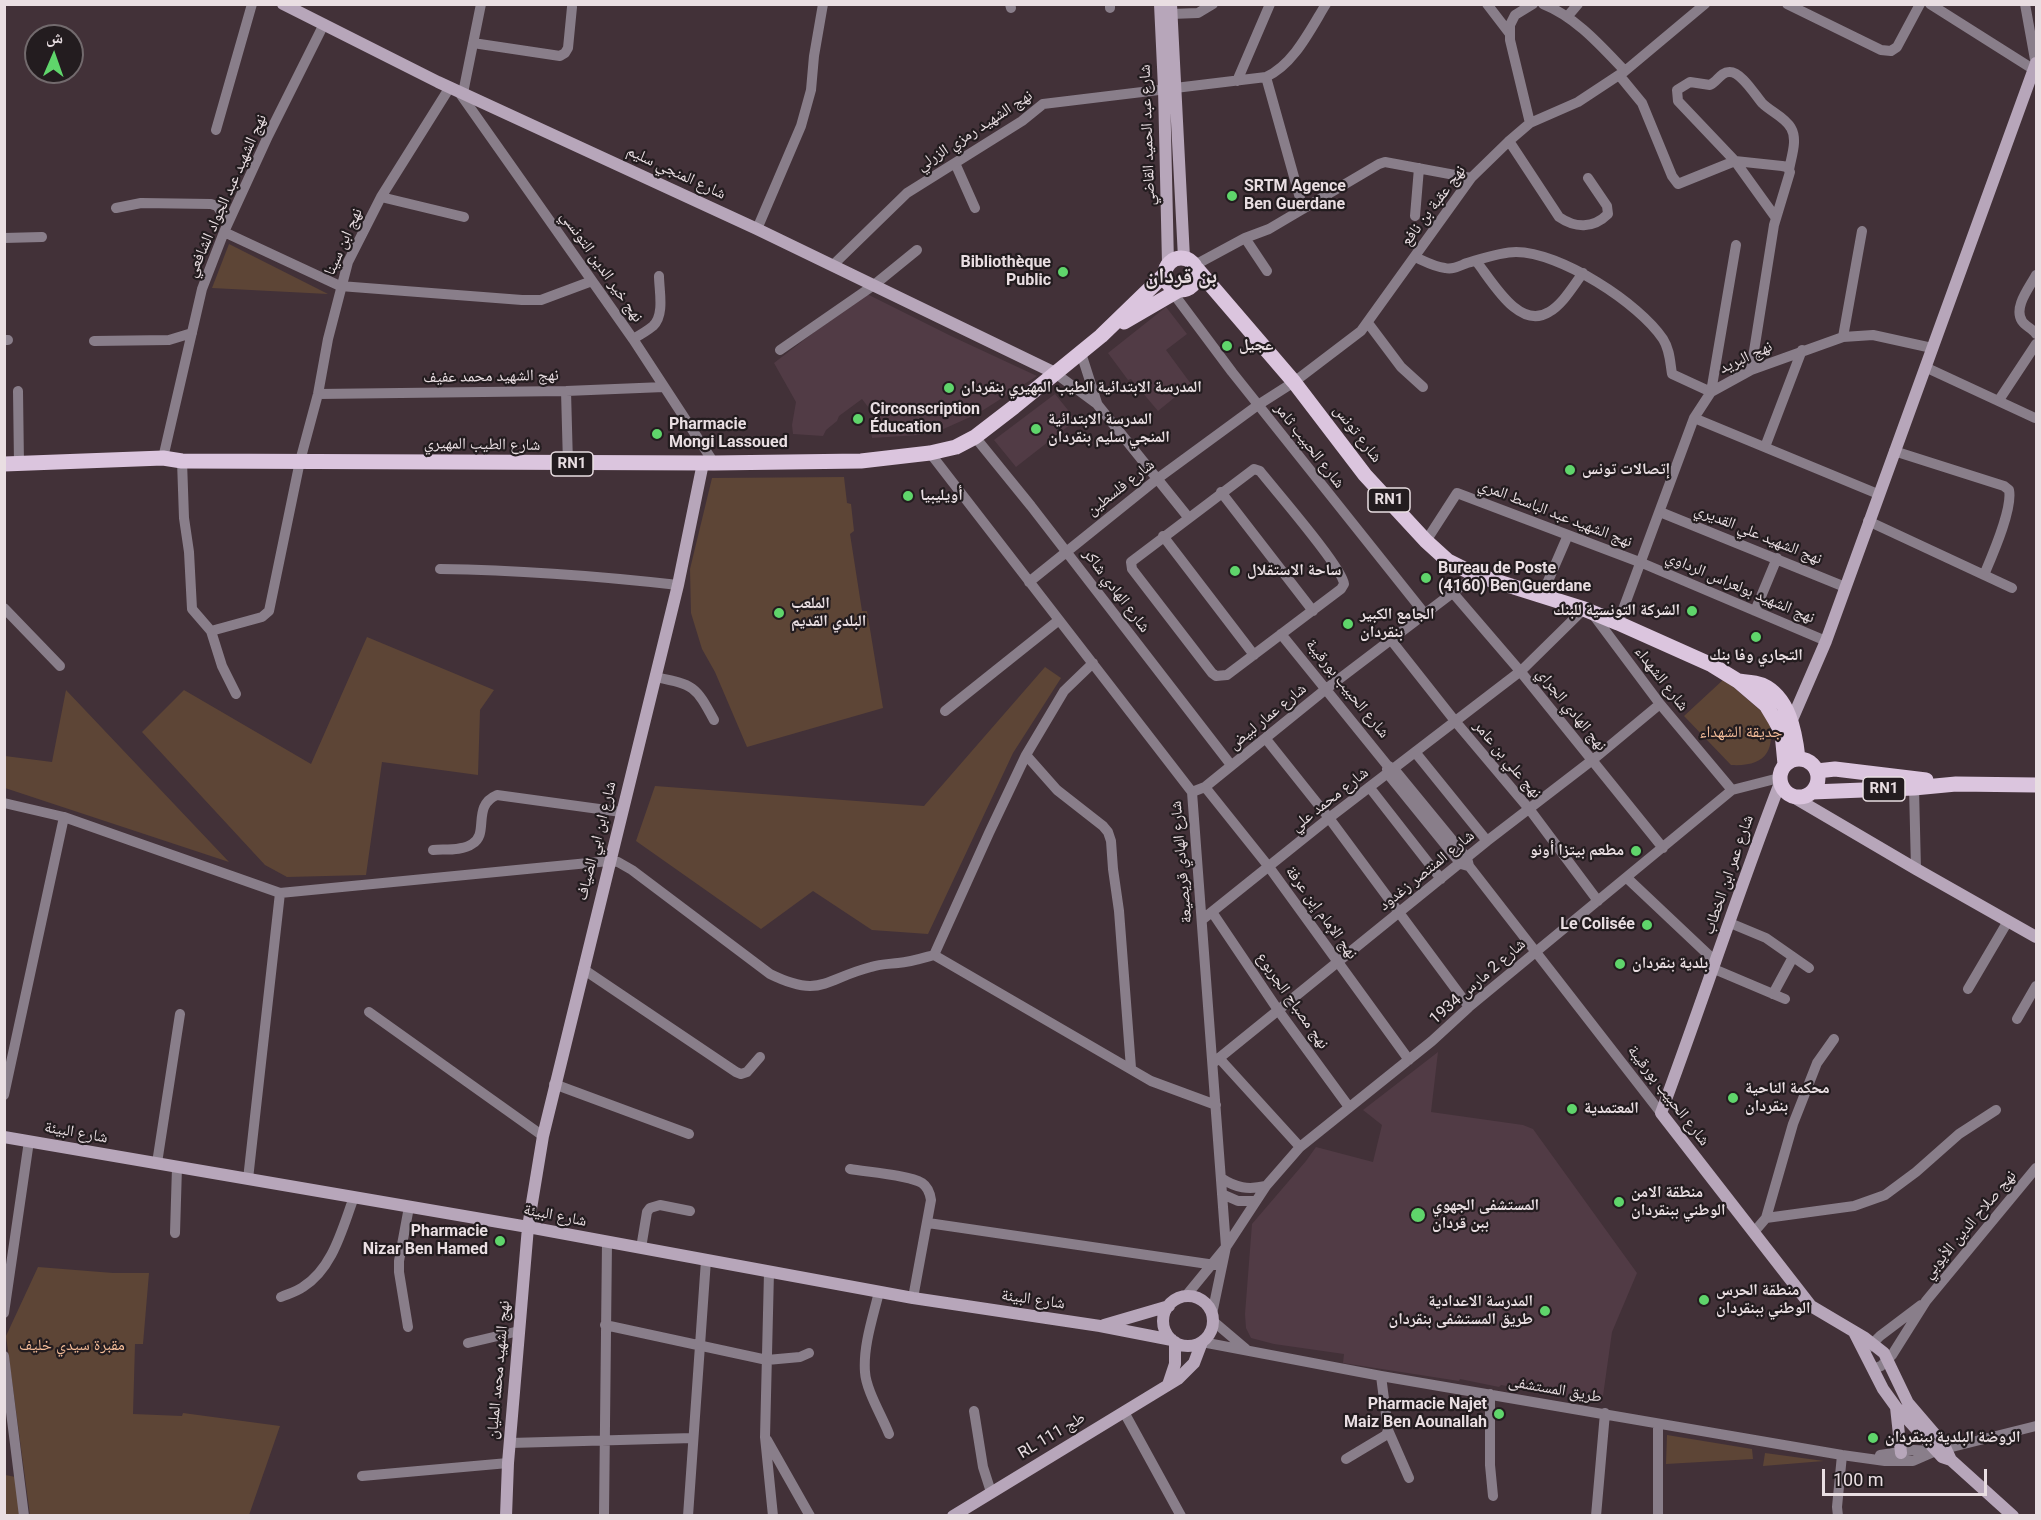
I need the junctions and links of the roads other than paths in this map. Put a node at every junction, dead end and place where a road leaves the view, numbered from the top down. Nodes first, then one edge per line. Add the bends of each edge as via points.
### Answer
1 (252, 4) edge
2 (283, 4) edge
3 (481, 4) edge
4 (823, 4) edge
5 (1160, 4) edge
6 (1213, 4) edge
7 (1270, 4) edge
8 (1326, 4) edge
9 (1487, 4) edge
10 (1533, 4) edge
11 (1543, 4) edge
12 (1578, 4) edge
13 (1705, 4) edge
14 (1787, 4) edge
15 (1920, 4) edge
16 (1930, 4) edge
17 (2025, 4) edge
18 (572, 7) dead end
19 (1171, 9) edge
20 (1567, 17) junction
21 (324, 24) junction
22 (1510, 34) junction
23 (473, 43) junction
24 (2036, 67) edge
25 (1622, 73) junction
26 (1266, 77) junction
27 (1237, 81) junction
28 (1169, 88) junction
29 (457, 91) junction
30 (1530, 123) junction
31 (216, 130) dead end
32 (1509, 141) junction
33 (1735, 161) junction
34 (955, 163) junction
35 (1419, 168) junction
36 (1788, 170) junction
37 (1471, 178) junction
38 (1587, 178) dead end
39 (381, 197) junction
40 (975, 207) dead end
41 (116, 208) dead end
42 (1302, 209) junction
43 (1415, 216) dead end
44 (464, 217) dead end
45 (1776, 218) junction
46 (226, 227) junction
47 (757, 229) junction
48 (1862, 231) dead end
49 (42, 237) dead end
50 (4, 238) edge
51 (1245, 238) junction
52 (1736, 245) dead end
53 (917, 250) dead end
54 (1415, 257) junction
55 (1476, 261) junction
56 (833, 265) junction
57 (1166, 269) junction
58 (1192, 269) junction
59 (1267, 271) dead end
60 (1583, 273) junction
61 (2037, 275) edge
62 (659, 276) dead end
63 (592, 281) junction
64 (874, 285) junction
65 (340, 286) junction
66 (1176, 292) junction
67 (1368, 323) junction
68 (192, 333) junction
69 (2037, 334) edge
70 (1101, 336) junction
71 (1843, 337) junction
72 (633, 339) junction
73 (94, 341) dead end
74 (2037, 344) edge
75 (1932, 348) junction
76 (780, 350) dead end
77 (1802, 350) junction
78 (1081, 353) junction
79 (1925, 367) junction
80 (1751, 370) junction
81 (1055, 374) junction
82 (1294, 382) junction
83 (664, 387) junction
84 (1423, 387) dead end
85 (18, 391) dead end
86 (566, 391) junction
87 (1711, 392) junction
88 (318, 394) junction
89 (1999, 400) junction
90 (1097, 404) junction
91 (1258, 405) junction
92 (1694, 418) junction
93 (2035, 418) dead end
94 (975, 436) junction
95 (1765, 447) junction
96 (1894, 451) junction
97 (930, 453) junction
98 (163, 458) junction
99 (182, 461) junction
100 (300, 461) junction
101 (708, 463) junction
102 (12, 464) edge
103 (568, 464) junction
104 (1157, 479) junction
105 (1221, 492) junction
106 (1878, 494) junction
107 (1660, 513) junction
108 (1188, 517) junction
109 (1868, 521) junction
110 (1568, 535) junction
111 (1163, 536) junction
112 (1426, 541) junction
113 (1066, 551) junction
114 (1777, 558) junction
115 (1642, 563) junction
116 (440, 568) dead end
117 (1476, 575) junction
118 (1984, 575) junction
119 (1029, 582) junction
120 (678, 585) junction
121 (1845, 587) junction
122 (2012, 588) dead end
123 (1453, 593) junction
124 (1542, 595) junction
125 (4, 608) edge
126 (1312, 611) junction
127 (1588, 611) junction
128 (1755, 611) junction
129 (1425, 614) junction
130 (1059, 620) junction
131 (1618, 623) junction
132 (211, 631) junction
133 (1281, 634) junction
134 (1391, 640) junction
135 (1826, 641) junction
136 (1254, 655) junction
137 (1093, 663) junction
138 (60, 666) dead end
139 (1520, 671) junction
140 (655, 677) junction
141 (1738, 681) junction
142 (1326, 689) junction
143 (236, 694) dead end
144 (1660, 704) junction
145 (945, 711) dead end
146 (714, 720) dead end
147 (1455, 721) junction
148 (1791, 722) junction
149 (1266, 739) junction
150 (1415, 752) junction
151 (1026, 755) junction
152 (1593, 760) junction
153 (1231, 765) junction
154 (1390, 770) junction
155 (1786, 771) junction
156 (1817, 771) junction
157 (1956, 784) junction
158 (2037, 785) edge
159 (1205, 787) junction
160 (1370, 788) junction
161 (1914, 788) junction
162 (1732, 790) junction
163 (1192, 792) junction
164 (1812, 792) junction
165 (1790, 795) junction
166 (4, 803) edge
167 (1530, 810) junction
168 (621, 812) junction
169 (64, 817) junction
170 (1329, 818) junction
171 (1487, 841) junction
172 (1664, 848) junction
173 (433, 850) dead end
174 (609, 861) junction
175 (1466, 863) junction
176 (1269, 867) junction
177 (1916, 869) junction
178 (1627, 878) junction
179 (1442, 879) junction
180 (279, 893) junction
181 (1598, 901) junction
182 (1212, 912) junction
183 (1399, 913) junction
184 (1203, 919) junction
185 (2008, 921) junction
186 (1730, 923) junction
187 (2037, 937) edge
188 (1535, 952) junction
189 (934, 955) junction
190 (1793, 957) junction
191 (1337, 962) junction
192 (1715, 966) junction
193 (1809, 968) dead end
194 (583, 969) junction
195 (2037, 987) edge
196 (1968, 989) dead end
197 (1773, 994) junction
198 (1785, 999) dead end
199 (1469, 1007) junction
200 (1278, 1010) junction
201 (369, 1012) dead end
202 (180, 1014) dead end
203 (2017, 1018) dead end
204 (1834, 1039) dead end
205 (760, 1057) dead end
206 (1216, 1060) junction
207 (1409, 1060) junction
208 (1131, 1068) junction
209 (554, 1084) junction
210 (4, 1095) edge
211 (1216, 1105) junction
212 (1349, 1107) junction
213 (1996, 1110) dead end
214 (1661, 1113) junction
215 (689, 1134) dead end
216 (543, 1136) junction
217 (4, 1137) edge
218 (29, 1141) junction
219 (1300, 1147) junction
220 (157, 1163) junction
221 (177, 1167) junction
222 (2037, 1168) edge
223 (850, 1169) dead end
224 (1221, 1178) junction
225 (248, 1179) junction
226 (1266, 1186) junction
227 (1222, 1194) junction
228 (354, 1197) junction
229 (1256, 1201) junction
230 (409, 1207) junction
231 (690, 1211) dead end
232 (1766, 1218) junction
233 (928, 1223) junction
234 (528, 1227) junction
235 (1754, 1232) junction
236 (175, 1233) dead end
237 (606, 1242) junction
238 (641, 1248) junction
239 (1226, 1248) junction
240 (706, 1260) junction
241 (1216, 1265) junction
242 (769, 1272) junction
243 (879, 1292) junction
244 (281, 1297) dead end
245 (1185, 1297) junction
246 (913, 1298) junction
247 (1926, 1301) junction
248 (1169, 1306) junction
249 (4, 1313) edge
250 (1213, 1318) junction
251 (605, 1325) junction
252 (1100, 1326) junction
253 (408, 1327) dead end
254 (519, 1331) junction
255 (1174, 1341) junction
256 (1202, 1342) junction
257 (468, 1343) dead end
258 (700, 1345) junction
259 (1869, 1348) junction
260 (1248, 1351) junction
261 (809, 1353) dead end
262 (4, 1356) edge
263 (767, 1360) junction
264 (1888, 1360) junction
265 (1873, 1369) junction
266 (1381, 1377) junction
267 (1168, 1385) junction
268 (1902, 1390) junction
269 (1490, 1394) junction
270 (1893, 1403) junction
271 (974, 1411) dead end
272 (1124, 1412) junction
273 (1605, 1413) junction
274 (1658, 1424) junction
275 (2037, 1426) edge
276 (1388, 1430) junction
277 (889, 1434) dead end
278 (765, 1437) junction
279 (693, 1438) junction
280 (604, 1441) junction
281 (510, 1443) junction
282 (1901, 1452) junction
283 (1945, 1453) junction
284 (1842, 1455) junction
285 (1857, 1458) junction
286 (1346, 1460) dead end
287 (508, 1463) junction
288 (362, 1476) dead end
289 (1409, 1478) dead end
290 (991, 1492) junction
291 (1493, 1496) dead end
292 (24, 1515) edge
293 (506, 1515) edge
294 (603, 1515) edge
295 (688, 1515) edge
296 (773, 1515) edge
297 (810, 1515) edge
298 (953, 1515) edge
299 (1181, 1515) edge
300 (1596, 1515) edge
301 (1658, 1515) edge
302 (1838, 1515) edge
303 (2013, 1515) edge

1 - 31 street
2 - 21 street, شارع المنجي سليم
3 - 23 street
4 - 47 street via 811,90 801,126
5 - 28 street, شارع عبد الحميد القاضي
6 - 19 street via 1198,13
7 - 27 street
8 - 26 street via 1289,60
9 - 22 street
10 - 22 street via 1515,15
11 - 20 street
12 - 20 street
13 - 25 street, نهج عقبة بن نافع
14 - 15 street via 1881,50 1891,51
16 - 24 street
17 - 24 street
18 - 23 street via 568,48 560,56
19 - 28 street, شارع عبد الحميد القاضي
20 - 25 street via 1584,30
21 - 29 street, شارع المنجي سليم
21 - 46 street, نهج الشهيد عبد الجواد الشافعي
22 - 30 street
23 - 29 street
24 - 75 street
25 - 30 street, نهج عقبة بن نافع via 1578,102
25 - 33 street via 1642,103 1678,184
26 - 27 street, نهج الشهيد رمزي الزرلي
26 - 42 street
27 - 28 street, نهج الشهيد رمزي الزرلي
28 - 34 street, نهج الشهيد رمزي الزرلي via 1043,104
28 - 57 street, شارع عبد الحميد القاضي
28 - 58 street, شارع عبد الحميد القاضي
29 - 39 street, نهج ابن سينا
29 - 47 street, شارع المنجي سليم
29 - 63 street, نهج خير الدين التونسي
30 - 32 street, نهج عقبة بن نافع
32 - 37 street, نهج عقبة بن نافع
32 - 38 street via 1559,217 1569,224 1582,226 1601,221 1608,214 1607,206
33 - 36 street
33 - 36 street via 1678,101 1677,90 1686,83 1710,85 1724,73 1739,75 1763,104 1791,127 1794,144
33 - 45 street
34 - 40 street
34 - 56 street, نهج الشهيد رمزي الزرلي via 907,193
35 - 37 street
35 - 42 street via 1379,164
35 - 43 street
36 - 45 street
37 - 54 street, نهج عقبة بن نافع
39 - 44 street
39 - 65 street, نهج ابن سينا
41 - 46 street via 141,203 211,204 217,206
42 - 51 street
45 - 80 street
46 - 65 street
46 - 68 street, نهج الشهيد عبد الجواد الشافعي via 202,289
47 - 56 street, شارع المنجي سليم
48 - 71 street
49 - 50 street
51 - 58 street
51 - 59 street
52 - 87 street
53 - 64 street
54 - 55 street via 1452,269
54 - 67 street, نهج عقبة بن نافع
55 - 60 street via 1514,252 1540,254
55 - 60 street via 1511,306 1522,314 1535,316 1558,305
56 - 64 street, شارع المنجي سليم
57 - 58 main road, RN1 via 1172,260
57 - 66 main road via 1169,285
57 - 70 main road, RN1
58 - 66 main road, RN1 via 1185,290
58 - 82 main road, شارع تونس / RN1 via 1220,295
60 - 87 street via 1636,311 1662,339 1671,359 1672,374
61 - 69 street via 2019,314 2022,323
62 - 72 street via 658,320
63 - 65 street via 540,300
63 - 72 street, نهج خير الدين التونسي
64 - 76 street
64 - 81 street, شارع المنجي سليم
65 - 88 street, نهج ابن سينا
66 - 70 main road, RN1
66 - 91 street, شارع الحبيب ثامر
67 - 82 street, نهج عقبة بن نافع
67 - 84 street via 1401,367
68 - 73 street via 169,340
68 - 98 street, نهج الشهيد عبد الجواد الشافعي
70 - 78 main road, شارع الطيب المهيري / RN1
71 - 75 street, نهج البريد via 1873,335
71 - 77 street, نهج البريد
72 - 83 street, نهج خير الدين التونسي
74 - 89 street
75 - 79 street
77 - 80 street, نهج البريد
77 - 95 street
78 - 81 main road, شارع الطيب المهيري / RN1
78 - 90 street
79 - 89 street
79 - 96 street
80 - 87 street, نهج البريد
81 - 90 street
81 - 94 main road, شارع الطيب المهيري / RN1
82 - 91 street, شارع فلسطين
82 - 112 main road, شارع تونس / RN1 via 1365,475
83 - 86 street, نهج الشهيد محمد عفيف
83 - 101 street, نهج خير الدين التونسي
85 - 102 street
86 - 88 street, نهج الشهيد محمد عفيف
86 - 103 street
87 - 92 street, نهج البريد
88 - 100 street, نهج ابن سينا
89 - 93 street
90 - 104 street
91 - 104 street, شارع فلسطين
91 - 129 street, شارع الحبيب ثامر
92 - 95 street
92 - 107 street, نهج البريد
94 - 97 main road, شارع الطيب المهيري / RN1 via 956,447
94 - 113 street, شارع الهادي شاكر
95 - 106 street
96 - 106 street
96 - 118 street via 2009,490 2006,516
97 - 101 main road, شارع الطيب المهيري / RN1 via 861,461
97 - 119 street, شارع الهادي قريصيعة
98 - 99 main road, شارع الطيب المهيري / RN1
98 - 102 main road, شارع الطيب المهيري / RN1
99 - 100 main road, شارع الطيب المهيري / RN1
99 - 132 street via 192,609
100 - 103 main road, شارع الطيب المهيري / RN1
100 - 132 street, نهج ابن سينا via 269,611 262,617
101 - 103 main road, شارع الطيب المهيري / RN1
101 - 120 street, شارع ابن ابي الضياف
104 - 108 street
104 - 113 street, شارع فلسطين
105 - 108 street
105 - 126 street
105 - 126 street via 1257,469 1341,573 1341,589
106 - 109 street
107 - 114 street, نهج الشهيد علي القديري
107 - 115 street, نهج البريد
108 - 111 street
109 - 118 street
109 - 121 street
110 - 112 street, نهج الشهيد عبد الباسط المري via 1457,493
110 - 115 street, نهج الشهيد عبد الباسط المري
110 - 124 street
111 - 136 street
111 - 136 street via 1132,559 1131,565 1212,673 1227,675
112 - 117 main road, شارع تونس / RN1 via 1448,561
113 - 119 street, شارع فلسطين
113 - 153 street, شارع الهادي شاكر
114 - 121 street, نهج الشهيد علي القديري
114 - 128 street
115 - 128 street, نهج الشهيد بولعراس الرداوي
115 - 131 street, نهج البريد
116 - 120 street via 562,573
117 - 123 street, شارع عمار لبيض
117 - 124 main road, شارع تونس / RN1
118 - 122 street
119 - 130 street, شارع الهادي قريصيعة
120 - 140 street, شارع ابن ابي الضياف
121 - 135 street
123 - 129 street, شارع عمار لبيض
123 - 139 street, نهج الهادي الجراي
124 - 127 main road, شارع تونس / RN1
125 - 138 street
126 - 133 street
127 - 131 main road, شارع تونس / RN1
127 - 139 street, شارع محمد علي
127 - 144 street, شارع الشهداء
128 - 135 street, نهج الشهيد بولعراس الرداوي
129 - 134 street, شارع عمار لبيض
130 - 137 street, شارع الهادي قريصيعة
130 - 145 street
131 - 141 main road, RN1 via 1712,665
132 - 143 street
133 - 136 street
133 - 142 street, شارع الحبيب بورقيبة
134 - 142 street, شارع عمار لبيض
134 - 147 street, نهج علي بن عامر
135 - 148 street
137 - 151 street via 1064,692
137 - 163 street, شارع الهادي قريصيعة
139 - 147 street, شارع محمد علي
139 - 152 street, نهج الهادي الجراي
140 - 146 street via 694,689
140 - 168 street, شارع ابن ابي الضياف
141 - 148 main road, RN1 via 1761,684 1775,693
141 - 155 main road, RN1 via 1766,705 1782,733
142 - 149 street, شارع عمار لبيض
142 - 154 street, شارع الحبيب بورقيبة
144 - 152 street, شارع المنتصر زغدود
144 - 162 street, شارع الشهداء
147 - 150 street, شارع محمد علي
147 - 167 street, نهج علي بن عامر
148 - 155 main road, RN1 via 1795,736
149 - 153 street, شارع عمار لبيض
149 - 170 street
150 - 154 street, شارع محمد علي
150 - 171 street
151 - 189 street
151 - 208 street via 1057,789 1108,832 1119,911
152 - 167 street, شارع المنتصر زغدود
152 - 172 street, نهج الهادي الجراي
153 - 159 street, شارع عمار لبيض
154 - 160 street, شارع محمد علي
154 - 175 street, شارع الحبيب بورقيبة
155 - 156 main road via 1809,761
155 - 162 street, شارع 2 مارس 1934
155 - 165 main road, RN1 via 1782,788
155 - 186 street, شارع عمر ابن الخطاب
156 - 157 main road, RN1 via 1835,769
156 - 164 main road via 1818,782
157 - 158 main road, RN1
157 - 161 main road, RN1
159 - 163 street, شارع عمار لبيض
159 - 176 street, نهج الإمام إبن عرفة
160 - 170 street, شارع محمد علي
160 - 179 street
161 - 164 main road, RN1
161 - 177 street
162 - 172 street, شارع 2 مارس 1934
163 - 184 street, شارع الهادي قريصيعة
164 - 165 main road, RN1 via 1802,797
165 - 177 street
166 - 169 street
167 - 171 street, شارع المنتصر زغدود
167 - 181 street, نهج علي بن عامر
168 - 173 street via 497,795 485,803 477,841 465,847
168 - 174 street, شارع ابن ابي الضياف
169 - 180 street
169 - 210 street
170 - 176 street, شارع محمد علي
170 - 183 street
171 - 175 street, شارع المنتصر زغدود
172 - 178 street, شارع 2 مارس 1934
174 - 180 street
174 - 189 street via 632,870 770,974 803,987 820,986 873,966
174 - 194 street, شارع ابن ابي الضياف
175 - 179 street, شارع المنتصر زغدود
175 - 188 street, شارع الحبيب بورقيبة
176 - 182 street, شارع محمد علي
176 - 191 street, نهج الإمام إبن عرفة
177 - 185 street
178 - 181 street, شارع 2 مارس 1934
178 - 192 street
179 - 183 street, شارع المنتصر زغدود
180 - 225 street
181 - 188 street, شارع 2 مارس 1934
182 - 184 street, شارع محمد علي
182 - 200 street, نهج مصباح الجربوع
183 - 191 street, شارع المنتصر زغدود
183 - 199 street
184 - 206 street, شارع الهادي قريصيعة
185 - 187 street
185 - 196 street
186 - 190 street via 1766,938
186 - 192 street, شارع عمر ابن الخطاب
188 - 199 street, شارع 2 مارس 1934
188 - 214 street, شارع الحبيب بورقيبة
189 - 208 street
190 - 193 street
190 - 197 street
191 - 200 street, شارع المنتصر زغدود
191 - 207 street, نهج الإمام إبن عرفة
192 - 197 street
192 - 214 street, شارع عمر ابن الخطاب
194 - 205 street via 736,1072 747,1072
194 - 209 street, شارع ابن ابي الضياف
195 - 203 street
197 - 198 street
199 - 207 street, شارع 2 مارس 1934
200 - 206 street, شارع المنتصر زغدود
200 - 212 street, نهج مصباح الجربوع
201 - 216 street
202 - 220 street
204 - 232 street via 1817,1063 1793,1124
206 - 211 street, شارع الهادي قريصيعة
206 - 219 street
207 - 212 street, شارع 2 مارس 1934
208 - 211 street via 1151,1081
209 - 215 street
209 - 216 street, شارع ابن ابي الضياف
211 - 224 street, شارع الهادي قريصيعة
212 - 219 street, شارع 2 مارس 1934
213 - 232 street via 1959,1134 1885,1195 1854,1206
214 - 235 street, شارع الحبيب بورقيبة
216 - 234 street, شارع ابن ابي الضياف
217 - 218 street, شارع البيئة
218 - 220 street, شارع البيئة
218 - 249 street
219 - 226 street, شارع 2 مارس 1934
220 - 221 street, شارع البيئة
221 - 225 street, شارع البيئة
221 - 236 street
222 - 247 street, نهج صلاح الدين الأيوبي
223 - 233 street via 921,1182 930,1194
224 - 226 street via 1242,1188
224 - 227 street, شارع الهادي قريصيعة
225 - 228 street, شارع البيئة
226 - 229 street, شارع 2 مارس 1934
227 - 229 street via 1238,1201
227 - 239 street, شارع الهادي قريصيعة
228 - 230 street, شارع البيئة
228 - 244 street via 326,1264 302,1288
229 - 239 street, شارع 2 مارس 1934
230 - 234 street, شارع البيئة
230 - 253 street via 399,1260
231 - 238 street via 660,1205 650,1208
232 - 235 street
233 - 241 street
233 - 246 street
234 - 237 street, شارع البيئة
234 - 254 street, نهج الشهيد محمد المليان
235 - 259 street, شارع الحبيب بورقيبة via 1811,1306 1854,1332
237 - 238 street, شارع البيئة
237 - 251 street
238 - 240 street, شارع البيئة
239 - 241 street
240 - 242 street, شارع البيئة
240 - 258 street
241 - 245 street
241 - 250 street
242 - 243 street, شارع البيئة
242 - 263 street
243 - 246 street, شارع البيئة
243 - 277 street via 865,1371
245 - 248 street
245 - 250 street via 1202,1300
246 - 252 street, شارع البيئة
247 - 259 street
247 - 264 street
248 - 252 street
248 - 255 street via 1164,1327
250 - 256 street
250 - 260 street
251 - 258 street
251 - 280 street
252 - 255 street, شارع البيئة
254 - 257 street
254 - 281 street, نهج الشهيد محمد المليان
255 - 256 street via 1184,1346
255 - 267 street via 1175,1364
256 - 260 street, طريق المستشفى
256 - 267 street, RL طج 111 via 1194,1363
258 - 263 street
258 - 279 street
259 - 264 street, شارع الحبيب بورقيبة
259 - 265 street
260 - 266 street, طريق المستشفى
261 - 263 street
262 - 292 street
263 - 278 street
264 - 265 street
264 - 268 street, شارع الحبيب بورقيبة
265 - 270 street
266 - 269 street, طريق المستشفى
266 - 276 street
267 - 272 street, RL طج 111
268 - 270 street
268 - 283 street, شارع الحبيب بورقيبة
269 - 273 street, طريق المستشفى
269 - 291 street
270 - 282 street
270 - 283 street
271 - 290 street
272 - 290 street, RL طج 111
272 - 299 street
273 - 274 street, طريق المستشفى
273 - 300 street
274 - 284 street, طريق المستشفى
274 - 301 street
275 - 283 street
276 - 286 street via 1384,1438
276 - 289 street
278 - 296 street
278 - 297 street
279 - 280 street
279 - 295 street
280 - 281 street
280 - 294 street
281 - 287 street, نهج الشهيد محمد المليان
282 - 283 street, طريق المستشفى
282 - 285 street, طريق المستشفى
283 - 285 street, طريق المستشفى via 1913,1461
283 - 303 street
284 - 285 street, طريق المستشفى
284 - 302 street
287 - 288 street
287 - 293 street, نهج الشهيد محمد المليان
290 - 298 street, RL طج 111

